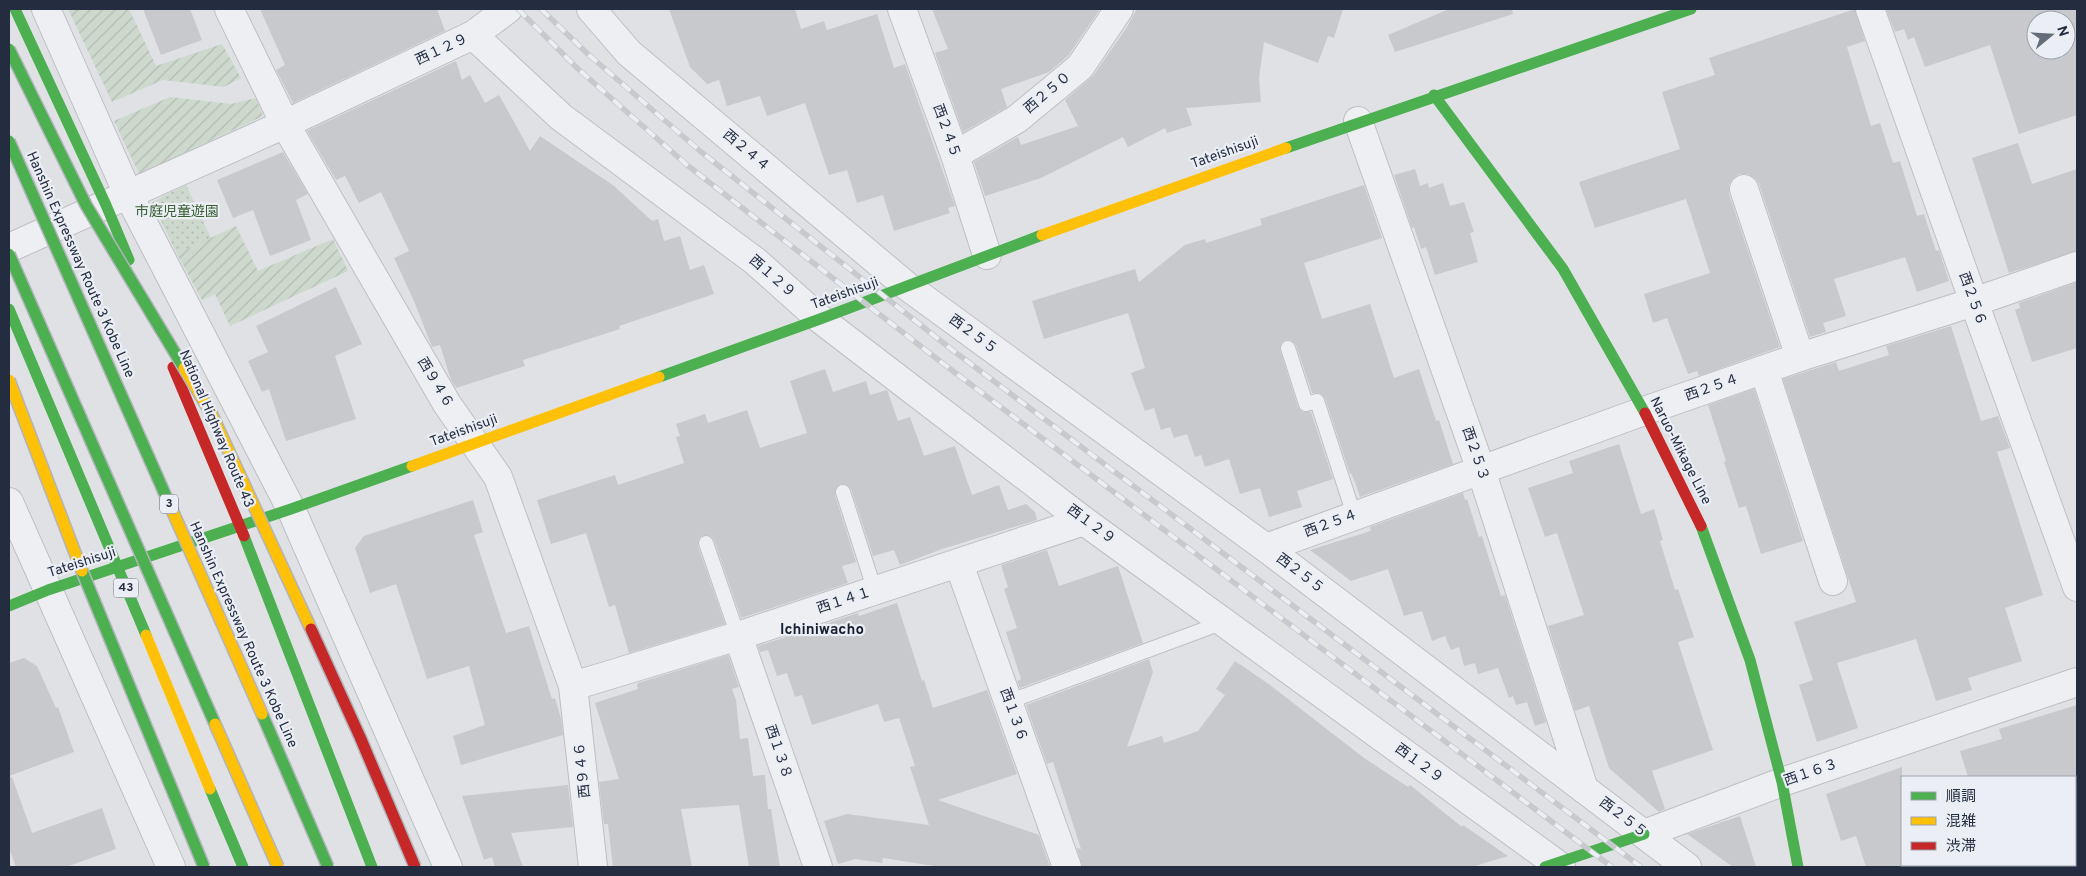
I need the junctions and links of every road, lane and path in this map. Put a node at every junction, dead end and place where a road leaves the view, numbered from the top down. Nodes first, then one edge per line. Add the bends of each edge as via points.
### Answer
1 (15, 9) edge
2 (46, 9) edge
3 (229, 9) edge
4 (508, 9) edge
5 (590, 9) edge
6 (902, 9) edge
7 (1120, 9) edge
8 (1691, 9) edge
9 (1870, 9) edge
10 (473, 35) junction
11 (9, 49) edge
12 (1434, 95) junction
13 (1358, 121) junction
14 (285, 124) junction
15 (9, 141) edge
16 (955, 156) junction
17 (1744, 189) dead end
18 (117, 200) junction
19 (9, 248) edge
20 (9, 254) edge
21 (987, 255) junction
22 (2077, 266) edge
23 (908, 287) junction
24 (1974, 302) junction
25 (9, 309) edge
26 (820, 319) junction
27 (1288, 348) dead end
28 (1800, 358) junction
29 (1764, 370) junction
30 (9, 380) edge
31 (1644, 411) junction
32 (474, 443) junction
33 (1481, 470) junction
34 (843, 492) dead end
35 (9, 502) edge
36 (291, 509) junction
37 (1354, 515) junction
38 (1084, 521) junction
39 (240, 526) junction
40 (706, 543) dead end
41 (1266, 548) junction
42 (959, 564) junction
43 (118, 567) junction
44 (1833, 581) dead end
45 (2077, 587) edge
46 (48, 590) junction
47 (875, 591) junction
48 (9, 606) edge
49 (1224, 622) junction
50 (738, 636) junction
51 (2077, 682) edge
52 (573, 686) junction
53 (1008, 702) junction
54 (1782, 782) junction
55 (1584, 788) junction
56 (1644, 834) junction
57 (1554, 866) edge
58 (171, 867) edge
59 (204, 867) edge
60 (243, 867) edge
61 (278, 867) edge
62 (328, 867) edge
63 (372, 867) edge
64 (415, 867) edge
65 (448, 867) edge
66 (593, 867) edge
67 (818, 867) edge
68 (1067, 867) edge
69 (1687, 867) edge
70 (1798, 867) edge

1 - 18 main road, National Highway Route 43
2 - 18 street
3 - 14 street, 西９４６
4 - 10 street
5 - 23 street, 西２４４ via 629,53
6 - 16 street, 西２４５
7 - 16 street, 西２５０ via 1080,66 1017,119
8 - 12 main road, Tateishisuji
9 - 24 street, 西２５６
10 - 14 street, 西１２９
10 - 26 street, 西１２９ via 561,117 755,261
11 - 64 main road, bridge via 86,206 211,413 356,728
12 - 13 main road, Tateishisuji
12 - 31 main road, Naruo-Mikage Line via 1563,268
13 - 21 main road, Tateishisuji
13 - 33 street, 西２５３
14 - 18 street, 西１２９
14 - 32 street, 西９４６ via 447,404
15 - 62 main road, Hanshin Expressway Route 3 Kobe Line / 3, bridge
16 - 21 street, 西２４５
17 - 28 street
18 - 19 street, 西１２９
18 - 36 street
18 - 39 main road, National Highway Route 43
20 - 61 main road, bridge
21 - 23 main road, Tateishisuji
22 - 24 street, 西２５４
23 - 26 main road, Tateishisuji
23 - 41 street, 西２５５
24 - 28 street, 西２５４
24 - 45 street, 西２５６
25 - 43 main road, 43
26 - 32 main road, Tateishisuji
26 - 38 street, 西１２９
27 - 37 lane via 1306,404 1318,401
28 - 29 street, 西２５４
29 - 31 street, 西２５４
29 - 44 street
30 - 59 main road, bridge via 66,532
31 - 33 street, 西２５４
31 - 54 main road, Naruo-Mikage Line via 1704,532 1750,660
32 - 36 main road, Tateishisuji
32 - 52 street, 西９４６ via 498,477
33 - 37 street, 西２５４
33 - 55 street, 西２５３
34 - 47 lane
35 - 46 street
36 - 39 main road, Tateishisuji
36 - 65 street
37 - 41 street, 西２５４
38 - 42 street, 西１４１
38 - 49 street, 西１２９
39 - 43 main road, Tateishisuji
39 - 63 main road, National Highway Route 43
40 - 50 lane
41 - 55 street, 西２５５
42 - 47 street, 西１４１
42 - 53 street, 西１３６
43 - 46 main road, Tateishisuji
43 - 60 main road, 43
46 - 48 main road, Tateishisuji
46 - 58 street
47 - 50 street, 西１４１
49 - 53 lane
49 - 57 street, 西１２９
50 - 52 street, 西１４１
50 - 67 street, 西１３８
51 - 54 street, 西１６３
52 - 66 street, 西９４６
53 - 68 street, 西１３６
54 - 56 street, 西１６３
54 - 70 main road, Naruo-Mikage Line
55 - 56 street, 西２５５
56 - 57 main road, 西１６３
56 - 69 street, 西２５５

